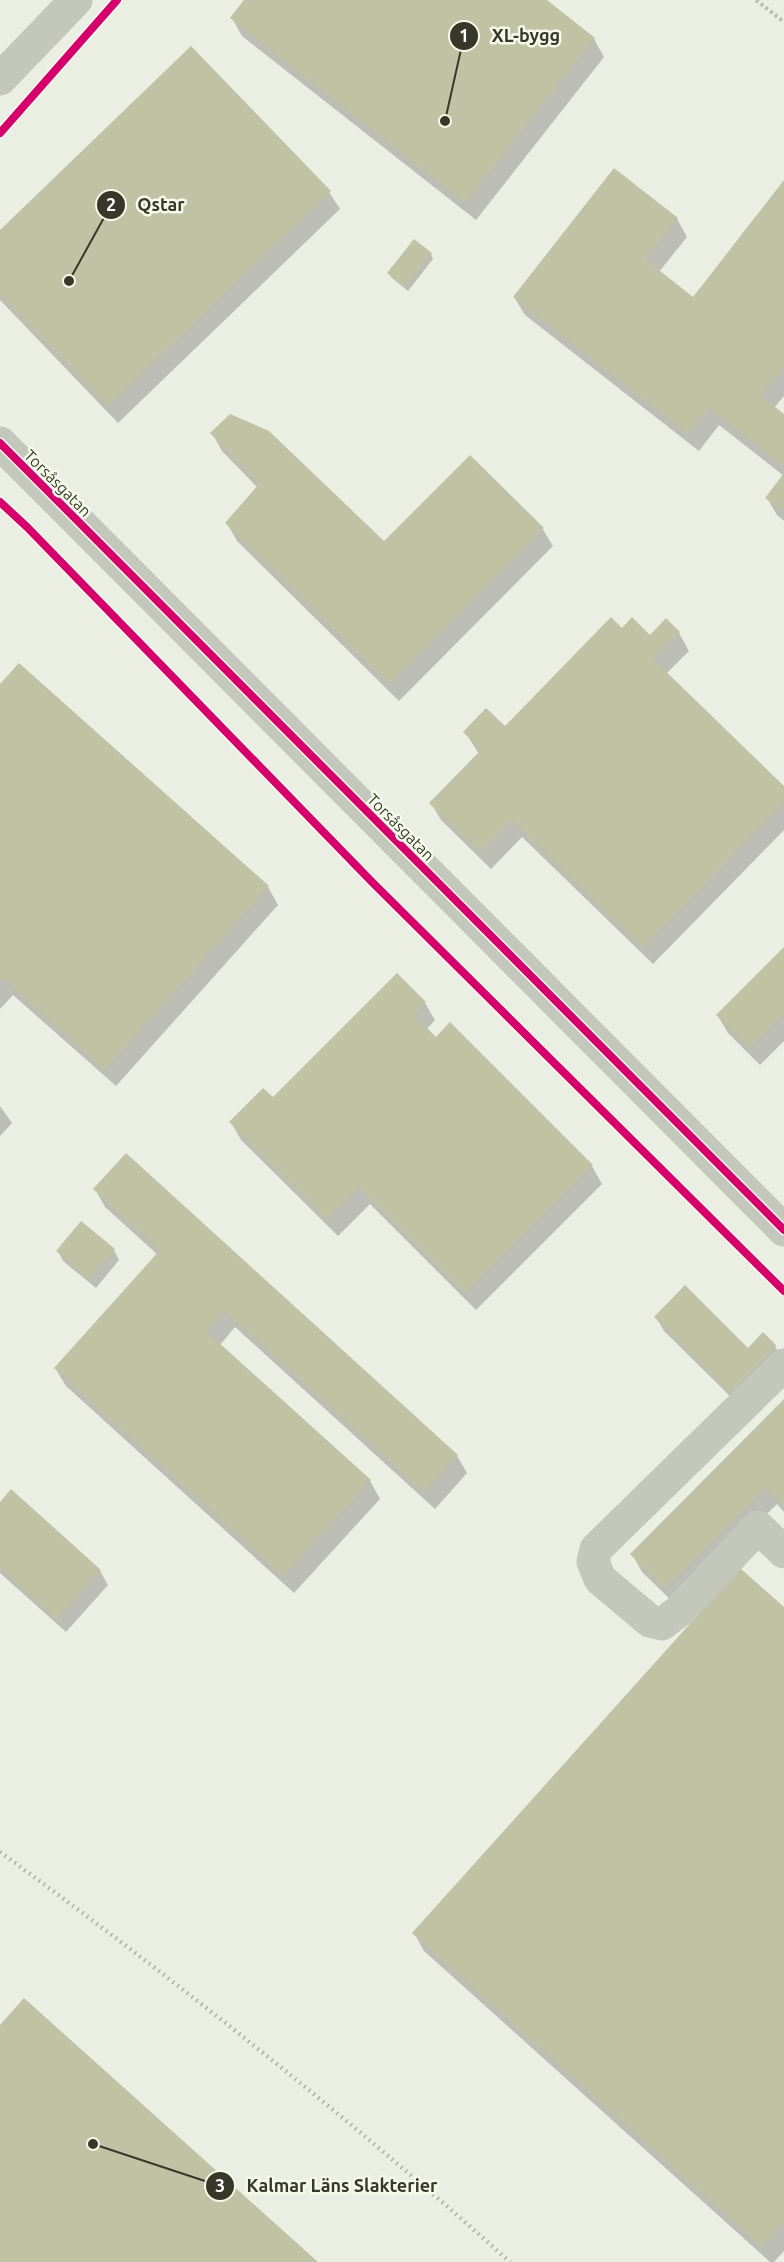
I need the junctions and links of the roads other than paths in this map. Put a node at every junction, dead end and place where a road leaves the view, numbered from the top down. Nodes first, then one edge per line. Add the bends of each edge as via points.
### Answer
1 (76, 0) edge
2 (0, 79) edge
3 (0, 443) edge
4 (784, 1230) edge
5 (784, 1365) edge
6 (784, 1552) edge

1 - 2 street
3 - 4 street, Torsåsgatan
5 - 6 street via 596,1549 593,1562 600,1580 650,1621 662,1624 758,1527

